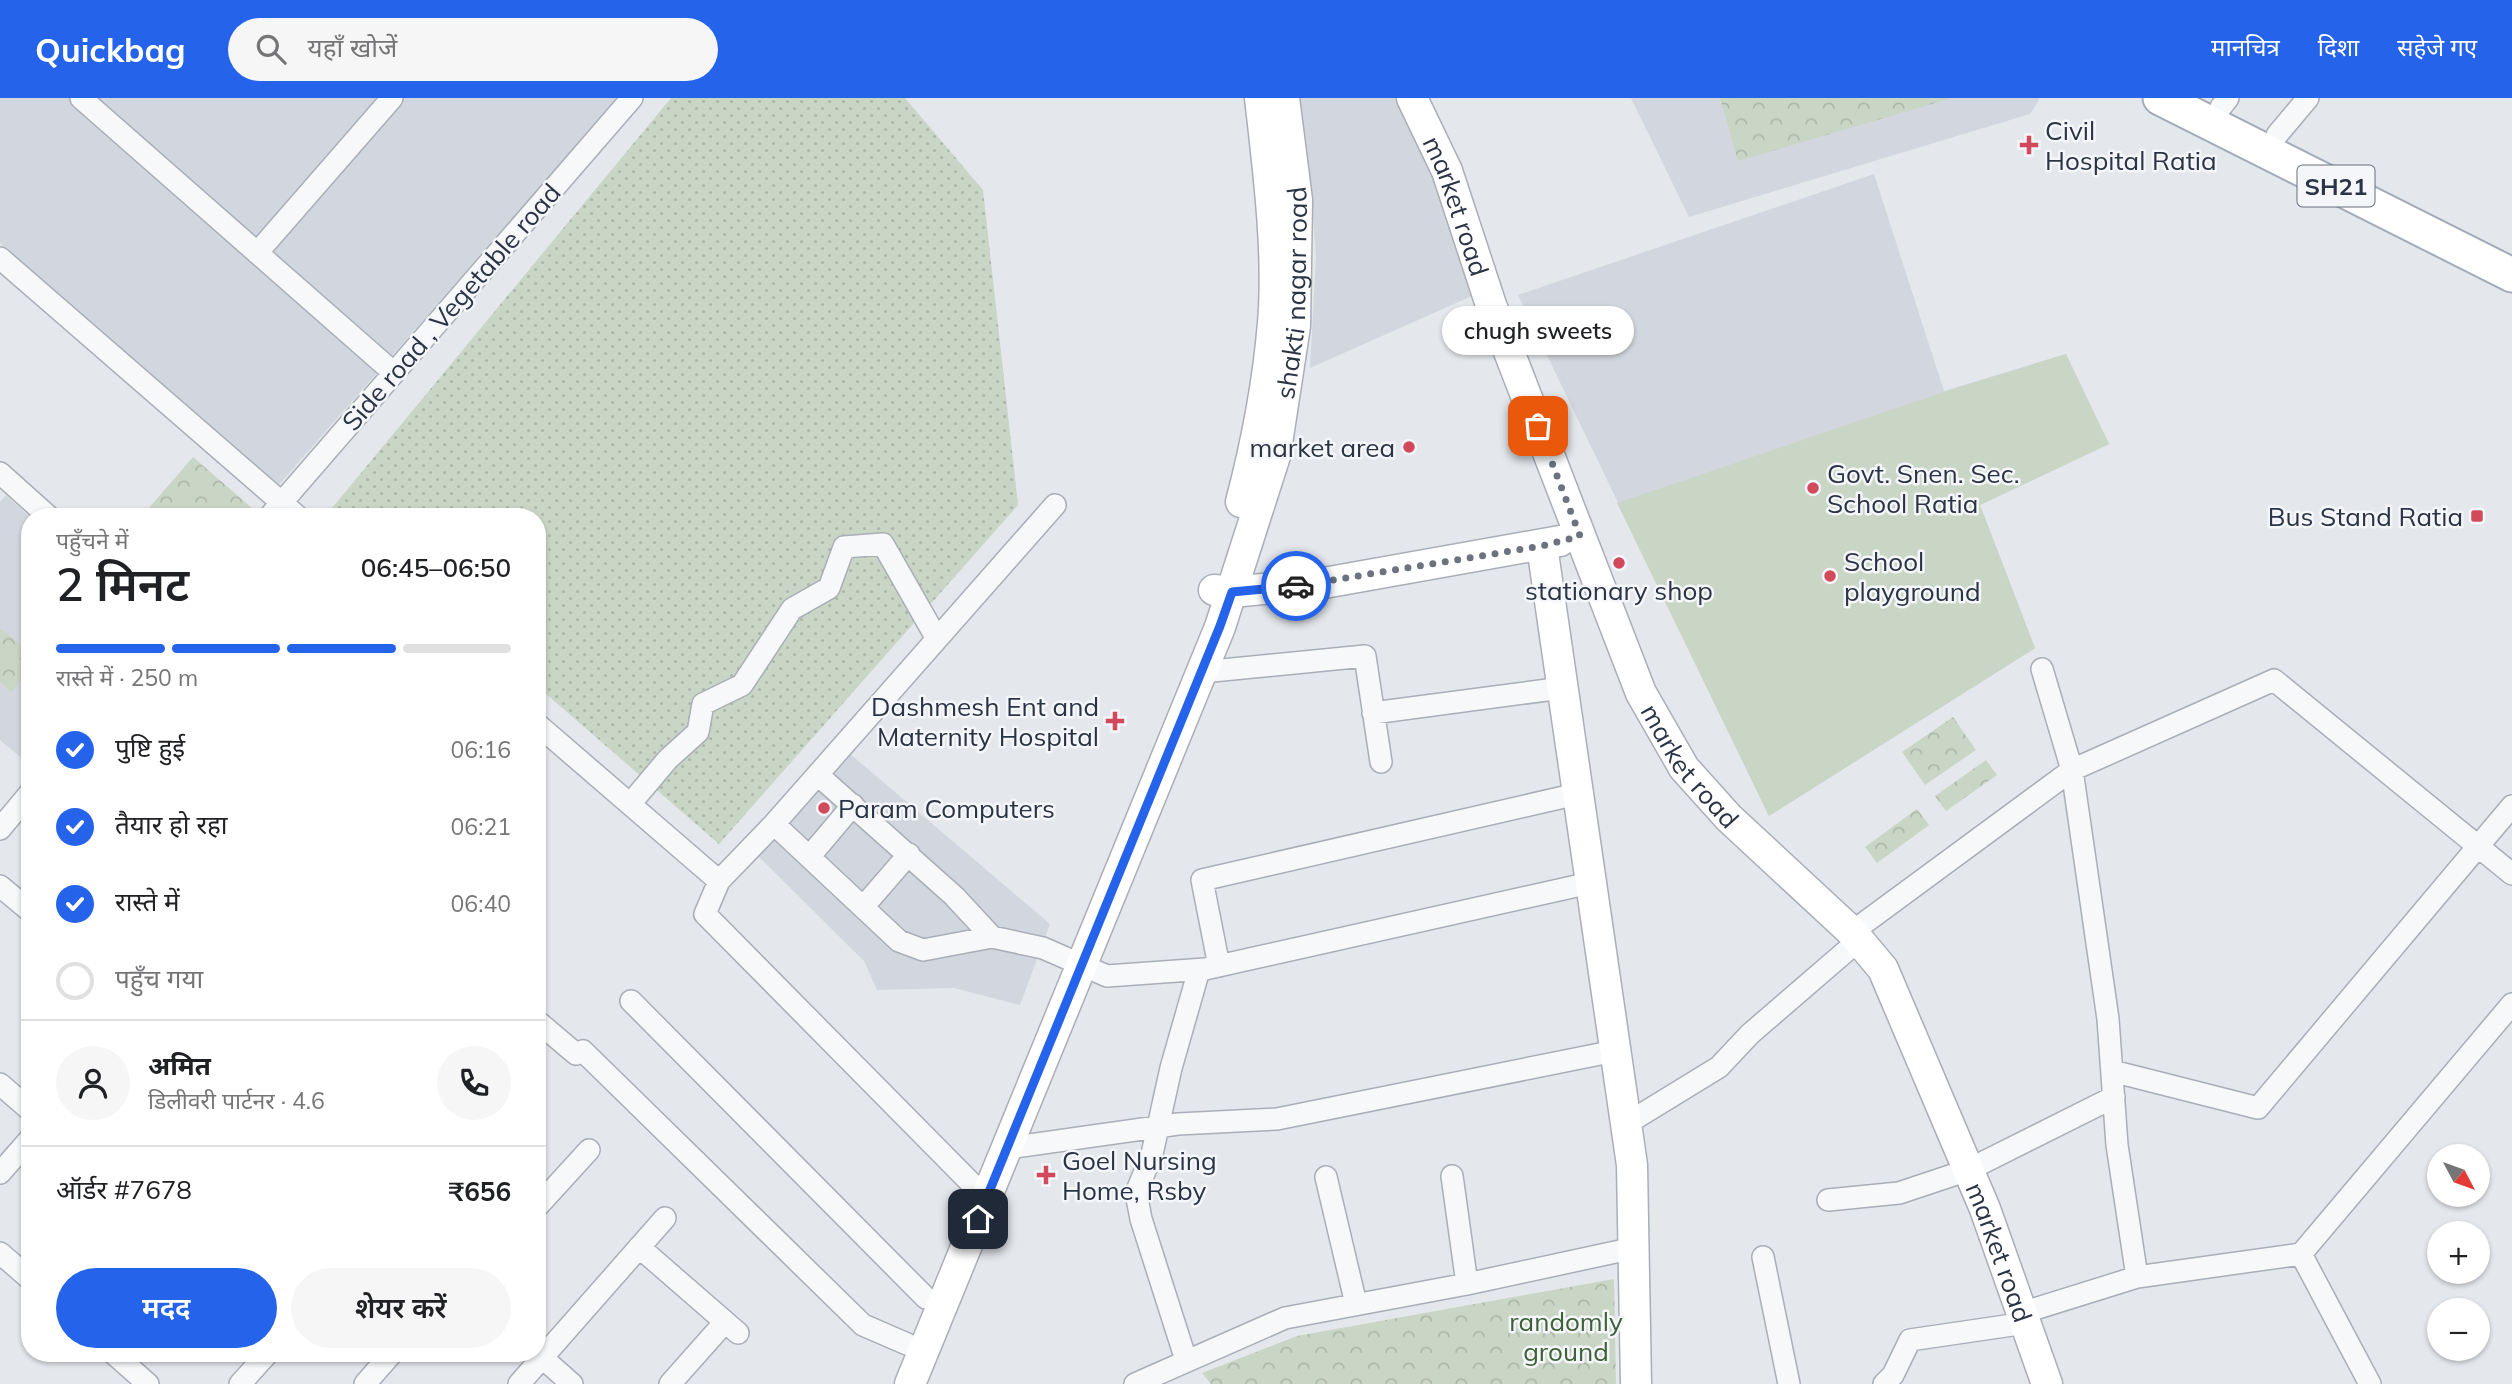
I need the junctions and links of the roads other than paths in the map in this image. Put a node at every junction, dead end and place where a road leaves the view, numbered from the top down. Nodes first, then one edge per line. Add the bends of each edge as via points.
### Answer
1 (81, 98) edge
2 (392, 98) edge
3 (632, 98) edge
4 (1260, 98) edge
5 (1284, 98) edge
6 (1412, 98) edge
7 (2160, 98) edge
8 (2308, 98) edge
9 (2217, 101) edge
10 (2277, 135) junction
11 (257, 253) junction
12 (2512, 253) edge
13 (0, 258) edge
14 (2512, 275) edge
15 (394, 373) junction
16 (1, 477) edge
17 (1055, 505) dead end
18 (38, 508) edge
19 (279, 508) edge
20 (286, 508) edge
21 (1580, 536) junction
22 (1542, 546) junction
23 (1223, 591) junction
24 (937, 639) junction
25 (2042, 669) dead end
26 (1202, 672) junction
27 (1562, 688) junction
28 (1373, 713) junction
29 (546, 732) edge
30 (1381, 762) dead end
31 (2072, 770) junction
32 (818, 775) junction
33 (1577, 794) junction
34 (21, 804) edge
35 (630, 804) junction
36 (853, 805) junction
37 (2512, 806) edge
38 (774, 824) junction
39 (0, 829) edge
40 (2479, 846) junction
41 (909, 854) junction
42 (810, 856) junction
43 (2512, 874) edge
44 (719, 881) junction
45 (1590, 883) junction
46 (0, 886) edge
47 (21, 904) edge
48 (864, 906) junction
49 (1855, 936) junction
50 (992, 937) junction
51 (1075, 960) junction
52 (1209, 968) junction
53 (631, 1001) dead end
54 (2512, 1004) edge
55 (546, 1029) edge
56 (1615, 1051) junction
57 (2112, 1071) junction
58 (0, 1084) edge
59 (2114, 1097) junction
60 (21, 1102) edge
61 (1626, 1124) junction
62 (1157, 1127) junction
63 (1008, 1148) junction
64 (21, 1150) edge
65 (589, 1150) dead end
66 (1968, 1170) junction
67 (0, 1174) edge
68 (1452, 1176) dead end
69 (1326, 1177) dead end
70 (972, 1184) junction
71 (546, 1197) edge
72 (1828, 1200) dead end
73 (665, 1218) dead end
74 (639, 1247) junction
75 (1634, 1248) junction
76 (0, 1253) edge
77 (2301, 1254) junction
78 (1763, 1257) dead end
79 (21, 1271) edge
80 (2137, 1277) junction
81 (1467, 1284) junction
82 (926, 1298) junction
83 (1356, 1304) junction
84 (2024, 1318) junction
85 (907, 1344) junction
86 (546, 1347) edge
87 (1186, 1360) junction
88 (546, 1361) edge
89 (123, 1362) edge
90 (260, 1362) edge
91 (384, 1362) edge
92 (534, 1362) edge
93 (148, 1384) edge
94 (240, 1384) edge
95 (365, 1384) edge
96 (519, 1384) edge
97 (572, 1384) edge
98 (670, 1384) edge
99 (891, 1384) edge
100 (910, 1384) edge
101 (1135, 1384) edge
102 (1636, 1384) edge
103 (1789, 1384) edge
104 (1884, 1384) edge
105 (2047, 1384) edge
106 (2370, 1384) edge

1 - 11 street
2 - 11 street
3 - 15 street, Side road , Vegetable road
4 - 23 main road via 1271,201 1274,322 1253,456
5 - 23 main road, shakti nagar road via 1297,200 1296,326 1275,456
6 - 21 main road, market road via 1447,171 1491,305
7 - 14 main road, SH21
8 - 10 street
9 - 10 main road, SH21
10 - 12 main road, SH21
11 - 15 street
13 - 19 street
15 - 20 street, Side road , Vegetable road
16 - 18 street
17 - 24 street
21 - 22 main road
21 - 49 main road, market road via 1641,693 1684,768 1729,818
22 - 23 main road via 1324,583
22 - 27 main road
23 - 26 main road, shakti nagar road
23 - 51 main road
24 - 32 street
24 - 35 street via 883,544 844,547 829,588 792,609 741,685 703,704 698,732
25 - 31 street
26 - 28 street via 1365,656
26 - 51 main road, shakti nagar road
27 - 28 street
27 - 33 main road
28 - 30 street
29 - 35 street
31 - 40 street via 2274,680
31 - 49 street
31 - 57 street
32 - 36 street
32 - 38 street
33 - 45 main road
33 - 52 street via 1202,880
34 - 39 street
35 - 44 street
36 - 41 street
36 - 42 street
37 - 40 street
38 - 42 street
38 - 44 street
40 - 43 street
40 - 57 street via 2258,1108
41 - 48 street
41 - 50 street
42 - 48 street
44 - 70 street via 705,914
45 - 52 street
45 - 56 main road
46 - 47 street
48 - 50 street via 899,941 923,950
49 - 61 street via 1719,1067
49 - 66 main road, market road via 1883,969
50 - 51 street
51 - 52 street via 1107,976
51 - 63 main road, shakti nagar road
51 - 70 main road
52 - 62 street
53 - 82 street
54 - 77 street
55 - 85 street via 576,1054 583,1051 863,1325
56 - 61 main road
56 - 62 street via 1277,1119
57 - 59 street
58 - 60 street
59 - 66 street
59 - 80 street
61 - 75 main road
62 - 63 street
62 - 87 street via 1136,1193
63 - 100 main road, shakti nagar road
64 - 67 street
65 - 71 street
66 - 72 street via 1899,1194
66 - 84 main road, market road
68 - 81 street
69 - 83 street
70 - 82 main road
73 - 74 street
74 - 86 street
74 - 98 street via 731,1327
75 - 81 street
75 - 102 main road
76 - 79 street
77 - 80 street
77 - 106 street
78 - 103 street
80 - 84 street
81 - 83 street
82 - 85 main road
83 - 87 street via 1285,1318
84 - 104 street via 1910,1340
84 - 105 main road, market road
85 - 99 main road
87 - 101 street
88 - 97 street
89 - 93 street
90 - 94 street
91 - 95 street
92 - 96 street

